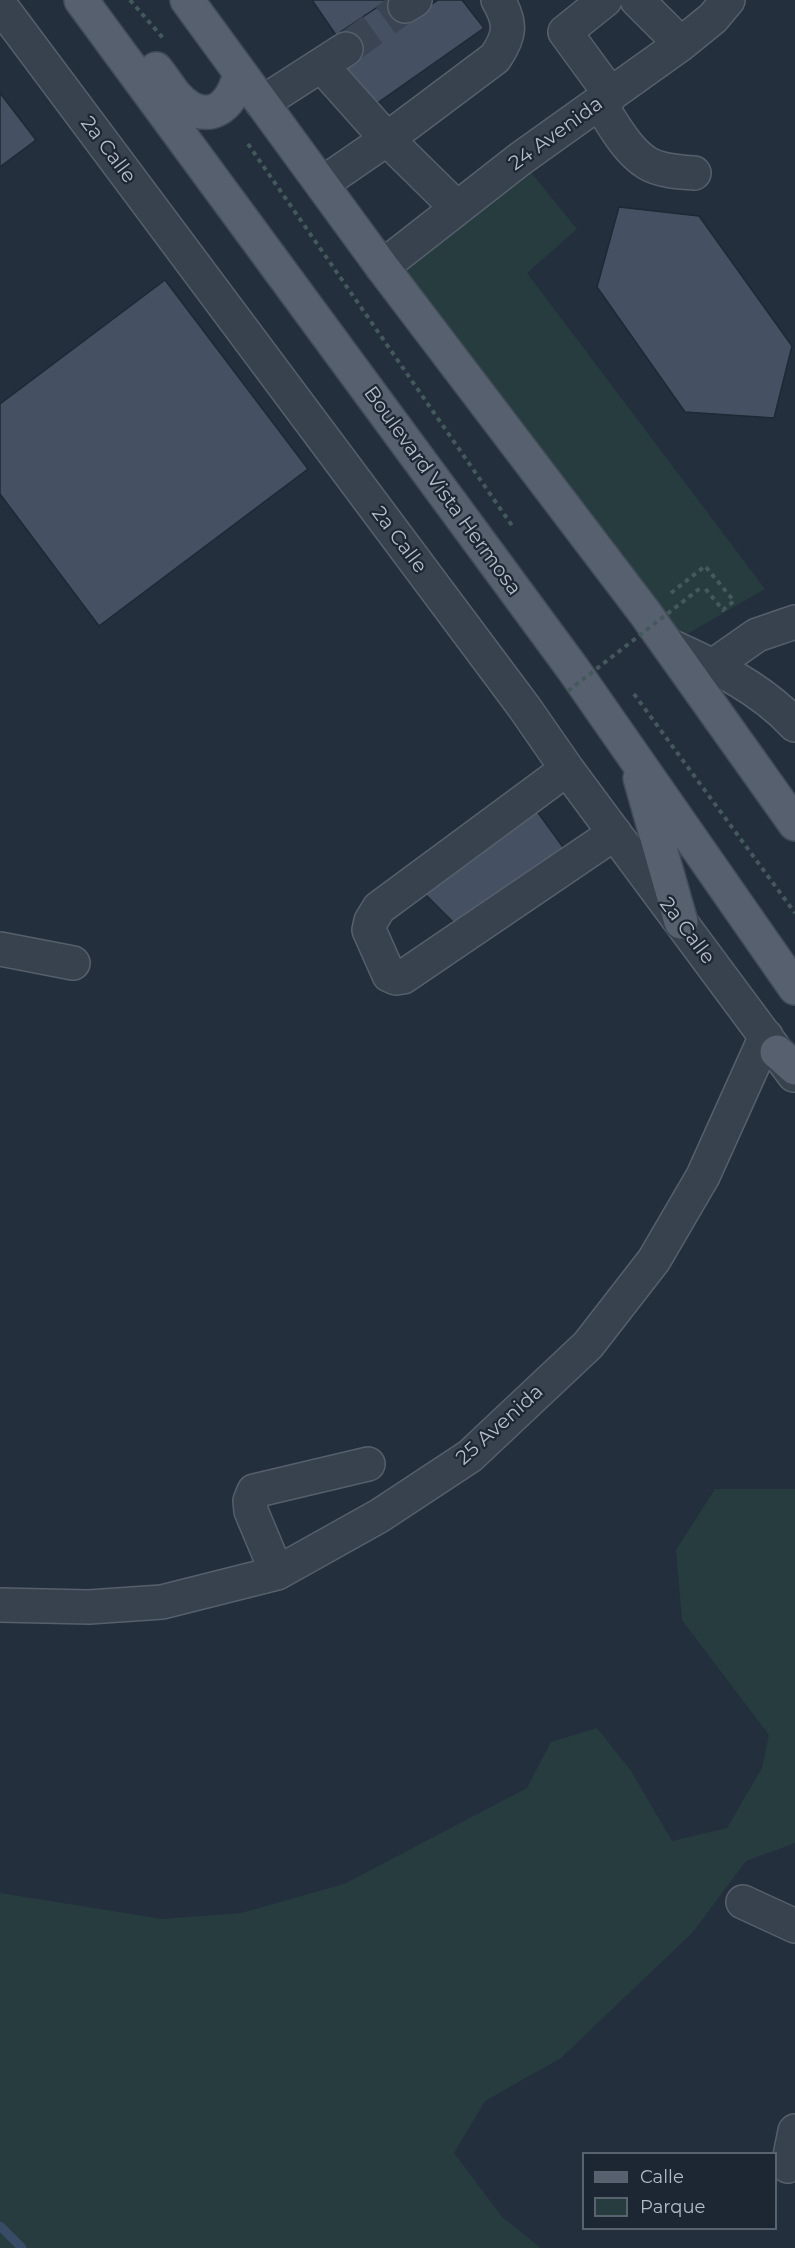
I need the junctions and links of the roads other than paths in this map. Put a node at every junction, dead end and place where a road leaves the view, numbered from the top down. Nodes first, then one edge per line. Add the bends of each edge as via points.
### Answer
1 (81, 0) edge
2 (104, 0) edge
3 (188, 0) edge
4 (498, 0) edge
5 (605, 0) edge
6 (637, 0) edge
7 (729, 0) edge
8 (0, 4) edge
9 (681, 44) junction
10 (240, 73) junction
11 (605, 99) junction
12 (262, 103) junction
13 (387, 139) junction
14 (694, 173) dead end
15 (323, 183) junction
16 (457, 208) junction
17 (382, 267) junction
18 (795, 622) edge
19 (668, 645) junction
20 (714, 665) junction
21 (795, 725) edge
22 (633, 754) junction
23 (567, 769) junction
24 (792, 815) edge
25 (615, 833) junction
26 (681, 922) junction
27 (0, 949) edge
28 (73, 963) dead end
29 (795, 988) edge
30 (783, 1058) edge
31 (368, 1464) dead end
32 (276, 1573) junction
33 (0, 1605) edge
34 (743, 1902) dead end
35 (795, 1926) edge
36 (795, 2131) edge
37 (788, 2166) dead end

1 - 22 main road, Boulevard Vista Hermosa
2 - 10 main road via 177,96 192,109 206,113 222,108 231,99
3 - 10 main road
4 - 13 street via 508,24 503,46 495,58
5 - 11 street via 565,32
6 - 9 street
7 - 9 street, 24 Avenida
8 - 23 street, 2a Calle
9 - 11 street, 24 Avenida
10 - 12 main road
11 - 14 street via 628,146 648,164
11 - 16 street, 24 Avenida
12 - 13 street via 333,57
12 - 15 main road
13 - 15 street
13 - 16 street
15 - 17 main road
16 - 17 street, 24 Avenida
17 - 19 main road
18 - 20 street via 757,635
19 - 20 street
19 - 24 main road
20 - 21 street
22 - 26 main road
22 - 29 main road, Boulevard Vista Hermosa
23 - 25 street, 2a Calle
23 - 25 street via 379,908 369,930 389,975 403,977
25 - 26 street, 2a Calle
26 - 30 street, 2a Calle
27 - 28 street
30 - 32 street, 25 Avenida via 703,1176 654,1260 588,1345 470,1456 379,1515
31 - 32 street via 255,1491 251,1511
32 - 33 street, 25 Avenida via 162,1602
34 - 35 street
36 - 37 street

